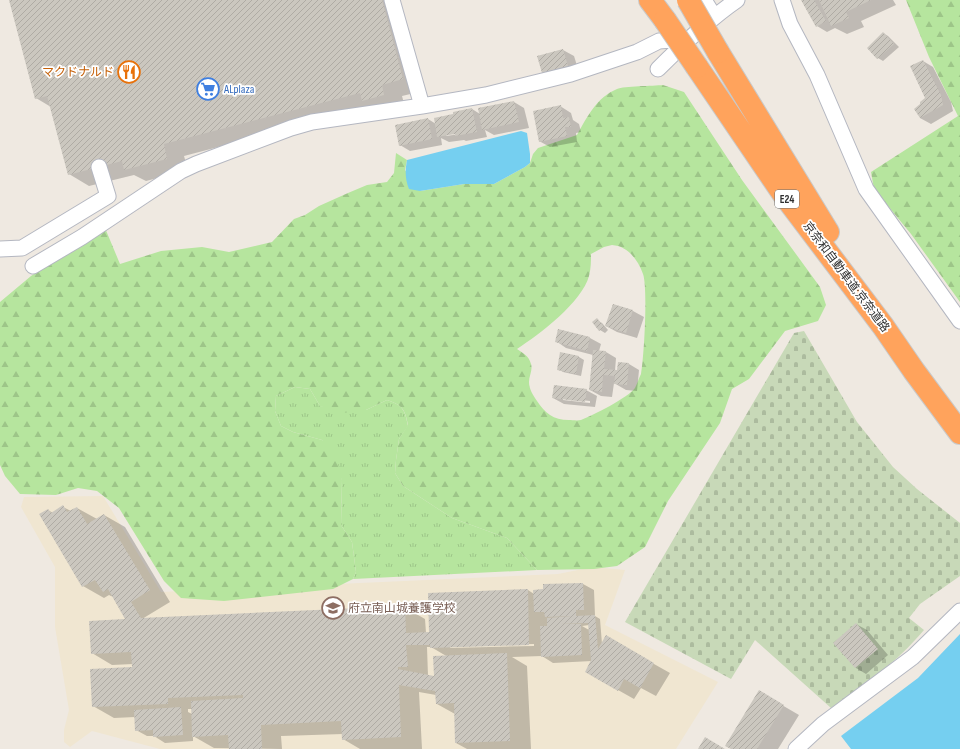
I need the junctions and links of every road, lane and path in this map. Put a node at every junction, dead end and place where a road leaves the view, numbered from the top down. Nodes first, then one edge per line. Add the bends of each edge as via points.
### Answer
1 (392, 0) edge
2 (651, 0) edge
3 (688, 0) edge
4 (704, 0) edge
5 (737, 0) edge
6 (782, 0) edge
7 (714, 16) junction
8 (688, 39) junction
9 (658, 69) dead end
10 (422, 106) junction
11 (99, 167) dead end
12 (0, 249) edge
13 (33, 266) dead end
14 (960, 321) edge
15 (883, 326) junction
16 (960, 434) edge
17 (960, 611) edge
18 (796, 749) edge

1 - 10 street
2 - 15 highway, 京奈和自動車道;京奈道路 / E24, bridge via 784,195
3 - 15 highway, bridge
4 - 7 street
5 - 7 street
6 - 14 street via 790,24 817,75 866,189
7 - 8 street
8 - 9 street
8 - 10 street via 659,41 637,52 571,74 486,95
10 - 13 street via 312,122 196,164 181,171 82,237
11 - 12 street via 108,196 22,248
15 - 16 highway, 京奈和自動車道;京奈道路 / E24
17 - 18 street via 913,657 824,724

